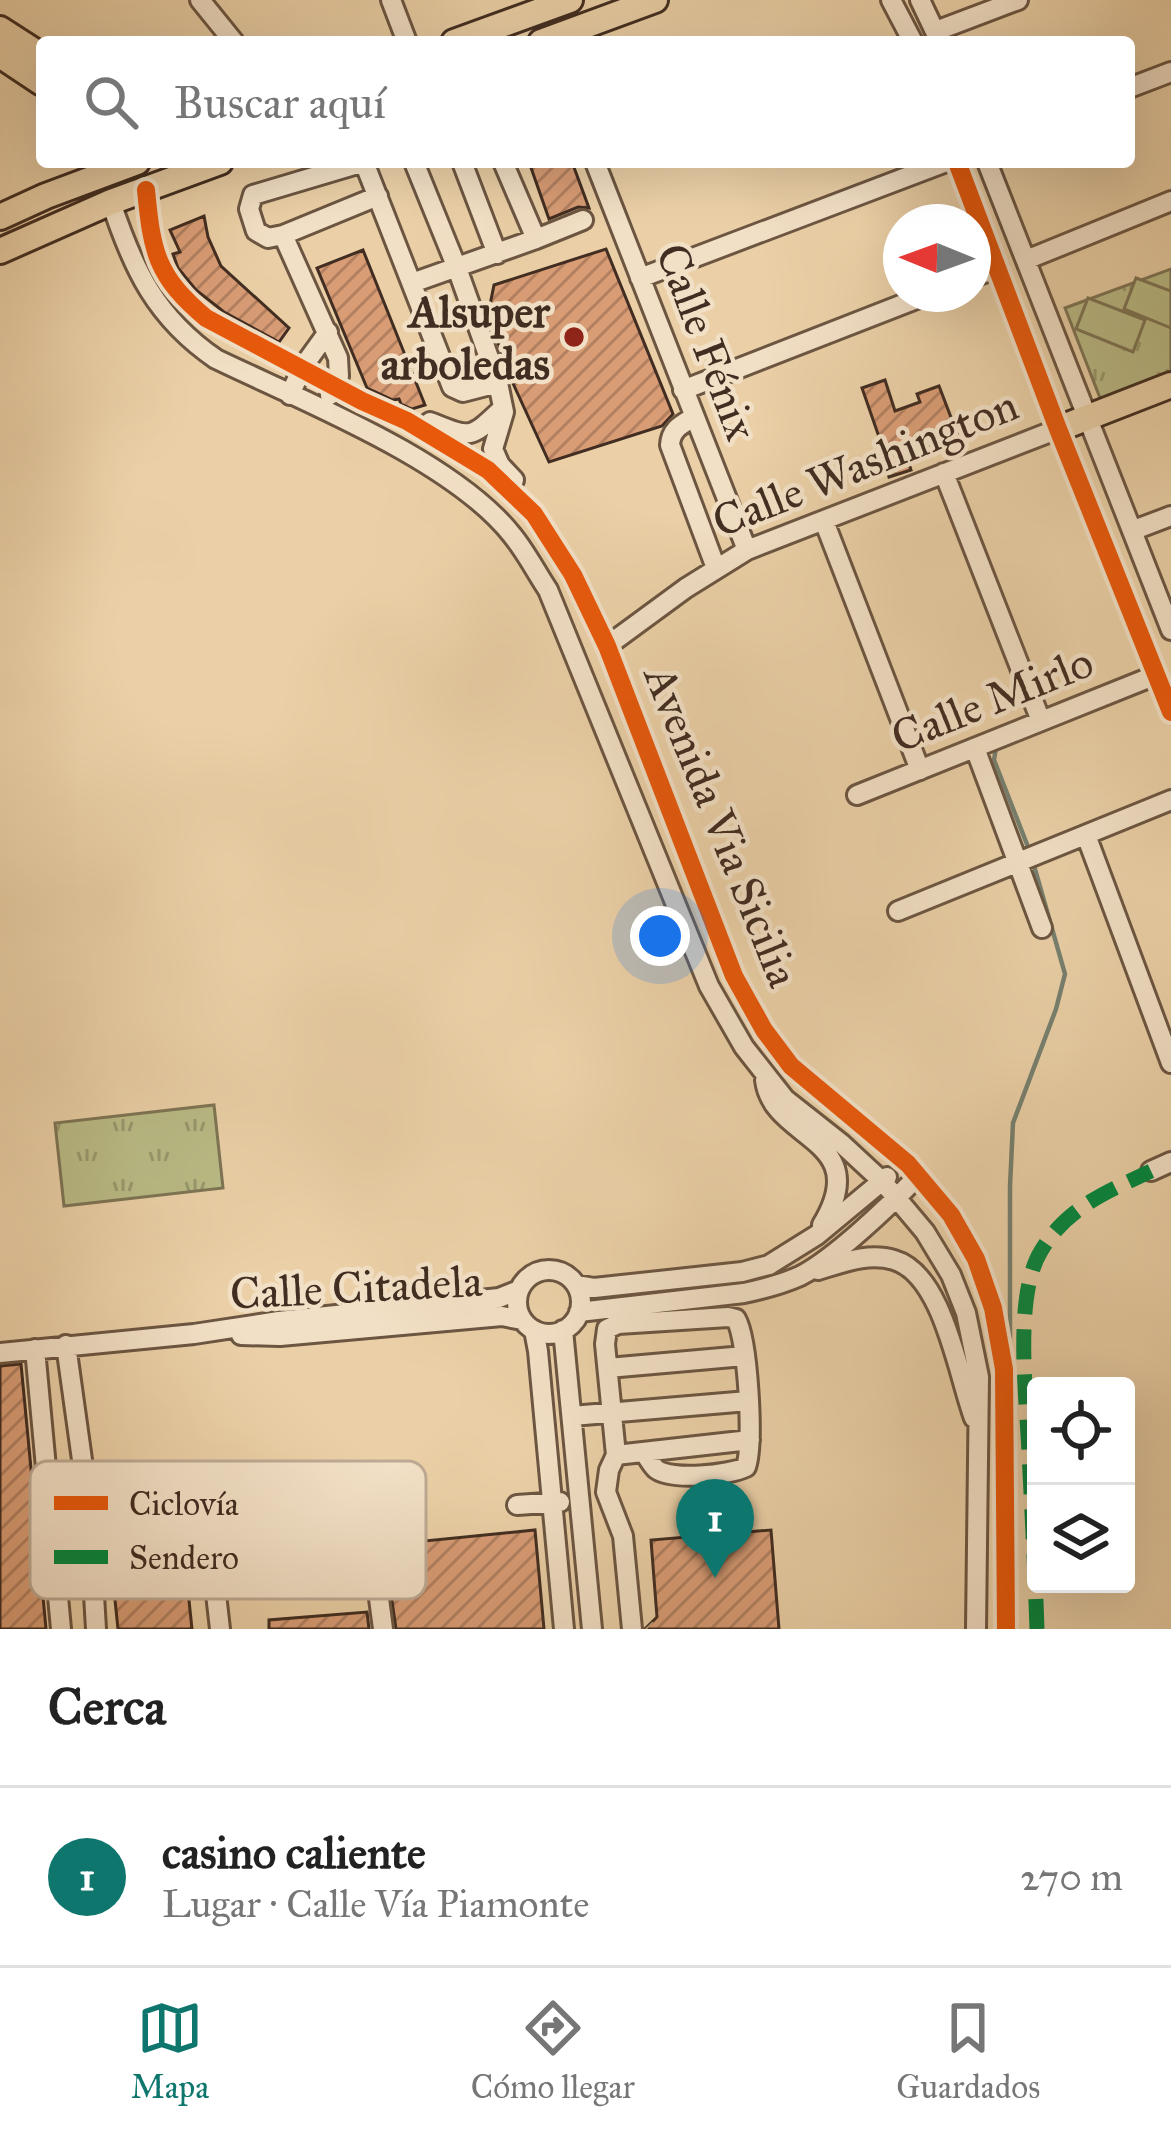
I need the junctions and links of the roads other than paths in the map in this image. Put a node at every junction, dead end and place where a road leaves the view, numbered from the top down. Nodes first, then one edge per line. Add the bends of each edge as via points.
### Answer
1 (200, 0) edge
2 (391, 0) edge
3 (655, 0) edge
4 (891, 0) edge
5 (920, 0) edge
6 (1018, 0) edge
7 (555, 2) edge
8 (0, 29) edge
9 (229, 36) edge
10 (405, 36) edge
11 (469, 36) edge
12 (542, 36) edge
13 (558, 36) edge
14 (910, 36) edge
15 (938, 36) edge
16 (36, 52) edge
17 (0, 55) edge
18 (1171, 72) edge
19 (36, 79) edge
20 (1135, 86) edge
21 (104, 168) edge
22 (106, 168) edge
23 (139, 168) edge
24 (204, 168) edge
25 (344, 168) edge
26 (366, 168) edge
27 (416, 168) edge
28 (464, 168) edge
29 (506, 168) edge
30 (597, 168) edge
31 (930, 168) edge
32 (959, 168) edge
33 (989, 168) edge
34 (146, 190) junction
35 (378, 196) junction
36 (1171, 201) edge
37 (111, 202) junction
38 (0, 217) edge
39 (583, 220) dead end
40 (283, 235) junction
41 (536, 239) junction
42 (0, 251) edge
43 (497, 254) junction
44 (1026, 260) junction
45 (457, 268) junction
46 (998, 268) junction
47 (991, 271) edge
48 (640, 278) junction
49 (412, 284) junction
50 (883, 312) edge
51 (328, 332) junction
52 (302, 368) junction
53 (498, 382) junction
54 (1171, 385) edge
55 (334, 387) junction
56 (683, 390) junction
57 (290, 395) junction
58 (503, 408) junction
59 (322, 410) junction
60 (694, 417) junction
61 (1088, 418) junction
62 (407, 422) junction
63 (1058, 429) junction
64 (944, 473) junction
65 (534, 514) junction
66 (1171, 516) edge
67 (824, 521) junction
68 (1134, 530) junction
69 (511, 533) junction
70 (747, 550) junction
71 (716, 568) junction
72 (1171, 630) edge
73 (607, 646) junction
74 (1156, 675) junction
75 (1171, 712) edge
76 (1040, 722) junction
77 (975, 748) junction
78 (920, 770) junction
79 (857, 795) dead end
80 (1171, 800) edge
81 (1085, 835) junction
82 (1017, 863) junction
83 (898, 911) dead end
84 (1042, 928) dead end
85 (1171, 1063) edge
86 (764, 1072) junction
87 (903, 1160) junction
88 (1171, 1162) edge
89 (1151, 1171) dead end
90 (918, 1176) junction
91 (883, 1181) junction
92 (897, 1198) junction
93 (817, 1235) junction
94 (802, 1275) junction
95 (576, 1285) junction
96 (519, 1290) junction
97 (579, 1312) junction
98 (528, 1325) junction
99 (563, 1330) junction
100 (194, 1334) junction
101 (66, 1345) junction
102 (35, 1349) junction
103 (0, 1353) edge
104 (744, 1356) junction
105 (608, 1368) junction
106 (748, 1401) junction
107 (610, 1412) junction
108 (572, 1416) junction
109 (978, 1430) junction
110 (750, 1440) junction
111 (644, 1452) junction
112 (616, 1455) junction
113 (45, 1461) edge
114 (83, 1461) edge
115 (553, 1502) junction
116 (517, 1505) dead end
117 (581, 1522) junction
118 (624, 1558) junction
119 (585, 1562) junction
120 (58, 1599) edge
121 (94, 1599) edge
122 (217, 1599) edge
123 (379, 1599) edge
124 (636, 1624) edge
125 (61, 1629) edge
126 (96, 1629) edge
127 (220, 1629) edge
128 (383, 1629) edge
129 (564, 1629) edge
130 (592, 1629) edge
131 (976, 1629) edge
132 (1006, 1629) edge

1 - 9 street
2 - 10 street
3 - 13 main road
4 - 14 street
5 - 15 street
6 - 15 street
7 - 11 main road
7 - 12 main road
8 - 16 main road
17 - 19 main road
18 - 20 street
21 - 38 main road
22 - 37 main road
23 - 34 main road
24 - 34 main road
25 - 40 street via 254,195 256,231
26 - 35 street
27 - 45 street
28 - 43 street
29 - 41 street
30 - 48 street, Calle Fénix
31 - 48 street
32 - 46 street
33 - 44 street
34 - 37 main road
34 - 52 street, Avenida Via Sicilia via 151,241 175,289 206,318
35 - 40 street
35 - 49 street
36 - 44 street
37 - 42 main road
37 - 57 street, Avenida Via Sicilia via 125,247 166,319 216,359
39 - 41 street
40 - 51 street
41 - 43 street
43 - 45 street
44 - 61 street
45 - 49 street
45 - 53 street
46 - 47 street
46 - 63 street
48 - 56 street, Calle Fénix
49 - 53 street via 454,389
50 - 56 street
51 - 52 street
51 - 55 street via 340,366
52 - 55 street, Avenida Via Sicilia
52 - 57 street
53 - 58 street
54 - 61 main road, Calle Washington
55 - 59 street
55 - 62 street, Avenida Via Sicilia
56 - 60 street, Calle Fénix
57 - 59 street, Avenida Via Sicilia
58 - 62 street via 466,435
58 - 65 street via 495,457
59 - 69 street, Avenida Via Sicilia via 466,491
60 - 70 street, Calle Fénix
60 - 71 street via 670,435 670,445
61 - 63 main road, Calle Washington
61 - 68 street
62 - 65 street, Avenida Via Sicilia via 488,470
63 - 64 street, Calle Washington
63 - 74 street
64 - 67 street, Calle Washington
64 - 76 street
65 - 69 street
65 - 73 street, Avenida Via Sicilia
66 - 68 street
67 - 70 street, Calle Washington
67 - 78 street
68 - 72 street
69 - 86 street, Avenida Via Sicilia via 548,590 710,986
70 - 71 street, Calle Washington
71 - 73 street, Calle Washington
73 - 87 street, Avenida Via Sicilia via 734,976 764,1030 791,1066
74 - 75 street
74 - 76 street, Calle Mirlo
76 - 77 street, Calle Mirlo
77 - 78 street, Calle Mirlo
77 - 82 street
78 - 79 street, Calle Mirlo
80 - 81 street
81 - 82 street
81 - 85 street
82 - 83 street
82 - 84 street
86 - 91 street, Avenida Via Sicilia
86 - 93 street via 773,1105 832,1161 837,1187
87 - 90 street, Avenida Via Sicilia
87 - 91 street
88 - 89 street
90 - 92 street
90 - 132 street, Avenida Via Sicilia via 976,1259 996,1323 1004,1369
91 - 92 street, Avenida Via Sicilia
91 - 93 street
92 - 94 street
92 - 109 street, Avenida Via Sicilia via 925,1232 966,1313 979,1377
93 - 95 street via 742,1272
94 - 97 street via 744,1293
94 - 109 street via 873,1257 916,1273 951,1341
95 - 96 street via 548,1270
95 - 97 street
96 - 98 street
96 - 100 street, Calle Citadela
97 - 99 street
98 - 99 street via 543,1334
98 - 100 street, Calle Citadela via 502,1316 280,1336
98 - 115 street via 538,1351
99 - 108 street
100 - 101 street, Calle Citadela
101 - 102 street, Calle Citadela
101 - 114 street
102 - 103 street, Calle Citadela
102 - 113 street
104 - 105 street
104 - 105 street via 736,1319 618,1324 605,1336
104 - 106 street
105 - 107 street
106 - 107 street
106 - 110 street
107 - 108 street
107 - 112 street
108 - 117 street
109 - 131 street, Avenida Via Sicilia
110 - 111 street
110 - 111 street via 746,1467 733,1472 668,1474
111 - 112 street
112 - 118 street via 606,1492
115 - 116 street
115 - 117 street
115 - 129 street
117 - 119 street
118 - 119 street
118 - 124 street
119 - 130 street
120 - 125 street
121 - 126 street
122 - 127 street
123 - 128 street

